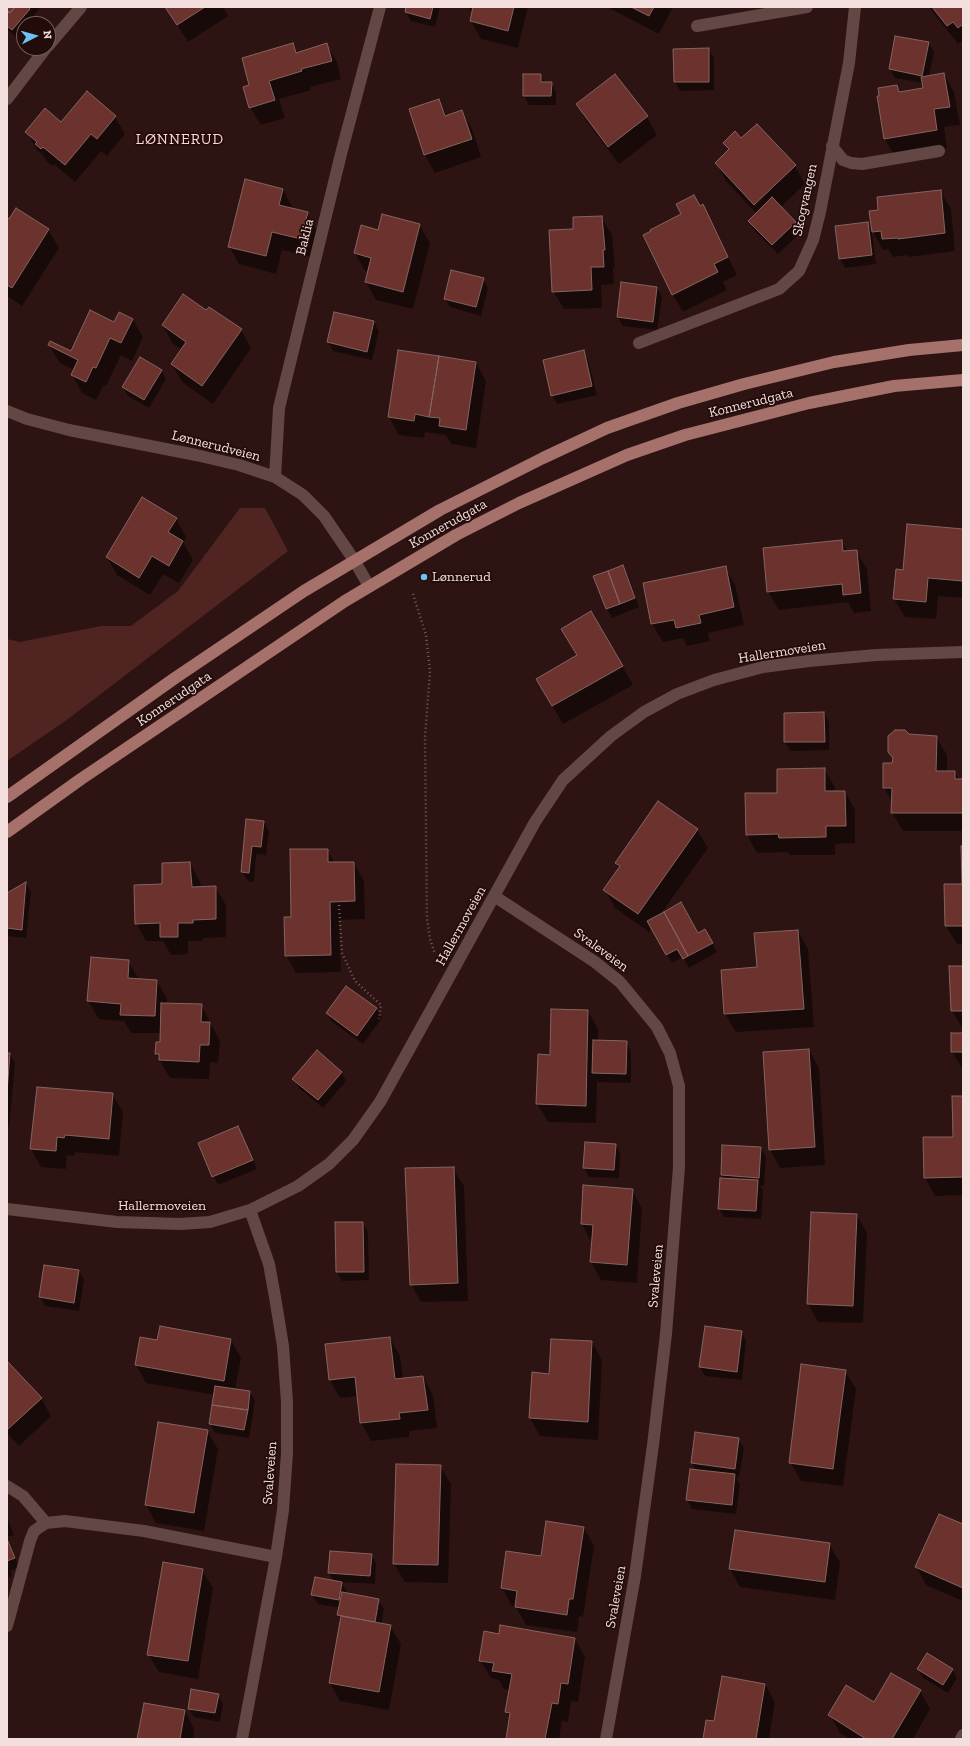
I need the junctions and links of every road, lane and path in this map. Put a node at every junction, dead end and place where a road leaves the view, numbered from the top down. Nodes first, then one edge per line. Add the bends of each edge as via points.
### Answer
1 (81, 7) edge
2 (380, 7) edge
3 (807, 7) edge
4 (855, 7) edge
5 (697, 26) dead end
6 (56, 37) edge
7 (40, 56) edge
8 (7, 99) edge
9 (832, 146) junction
10 (939, 151) dead end
11 (639, 344) dead end
12 (963, 345) edge
13 (963, 380) edge
14 (7, 411) edge
15 (275, 477) junction
16 (354, 560) junction
17 (369, 586) junction
18 (413, 594) dead end
19 (963, 652) edge
20 (7, 797) edge
21 (7, 832) edge
22 (494, 896) junction
23 (339, 905) dead end
24 (450, 978) junction
25 (379, 1019) dead end
26 (7, 1209) edge
27 (250, 1210) junction
28 (7, 1486) edge
29 (46, 1523) junction
30 (276, 1557) junction
31 (7, 1626) edge
32 (963, 1735) edge
33 (242, 1739) edge
34 (606, 1739) edge
35 (961, 1739) edge

1 - 6 street
2 - 15 street, Baklia via 279,408
3 - 5 street
4 - 9 street, Skogvangen via 849,63
7 - 8 street
9 - 10 street via 843,160 862,164
9 - 11 street, Skogvangen via 813,240 799,270 779,289
12 - 16 main road, Konnerudgata via 909,350 792,371 678,403 607,428 440,510
13 - 17 main road, Konnerudgata via 894,386 809,403 685,435 634,453 519,503 456,535
14 - 15 street, Lønnerudveien via 69,430 204,456
15 - 16 street, Lønnerudveien via 303,496 324,516
16 - 17 street, Lønnerudveien
16 - 20 main road, Konnerudgata via 182,674
17 - 21 main road, Konnerudgata via 275,647
18 - 24 path via 426,635 430,671 425,737 427,918 430,939 437,959
19 - 22 street, Hallermoveien via 876,655 763,667 714,680 677,694 644,712 611,736 563,780 535,822
22 - 24 street, Hallermoveien
22 - 34 street, Svaleveien via 595,962 620,982 657,1027 670,1053 679,1086 679,1167 666,1334 635,1576
23 - 25 path via 342,953 355,981 381,1005
24 - 27 street, Hallermoveien via 380,1102 353,1140 329,1164 298,1186
26 - 27 street, Hallermoveien via 117,1222 180,1224 210,1222
27 - 30 street, Svaleveien via 269,1264 282,1346 287,1402 283,1510
28 - 29 street via 23,1496
29 - 30 street via 65,1521 144,1531
29 - 31 street via 34,1531
30 - 33 street, Svaleveien
32 - 35 street

